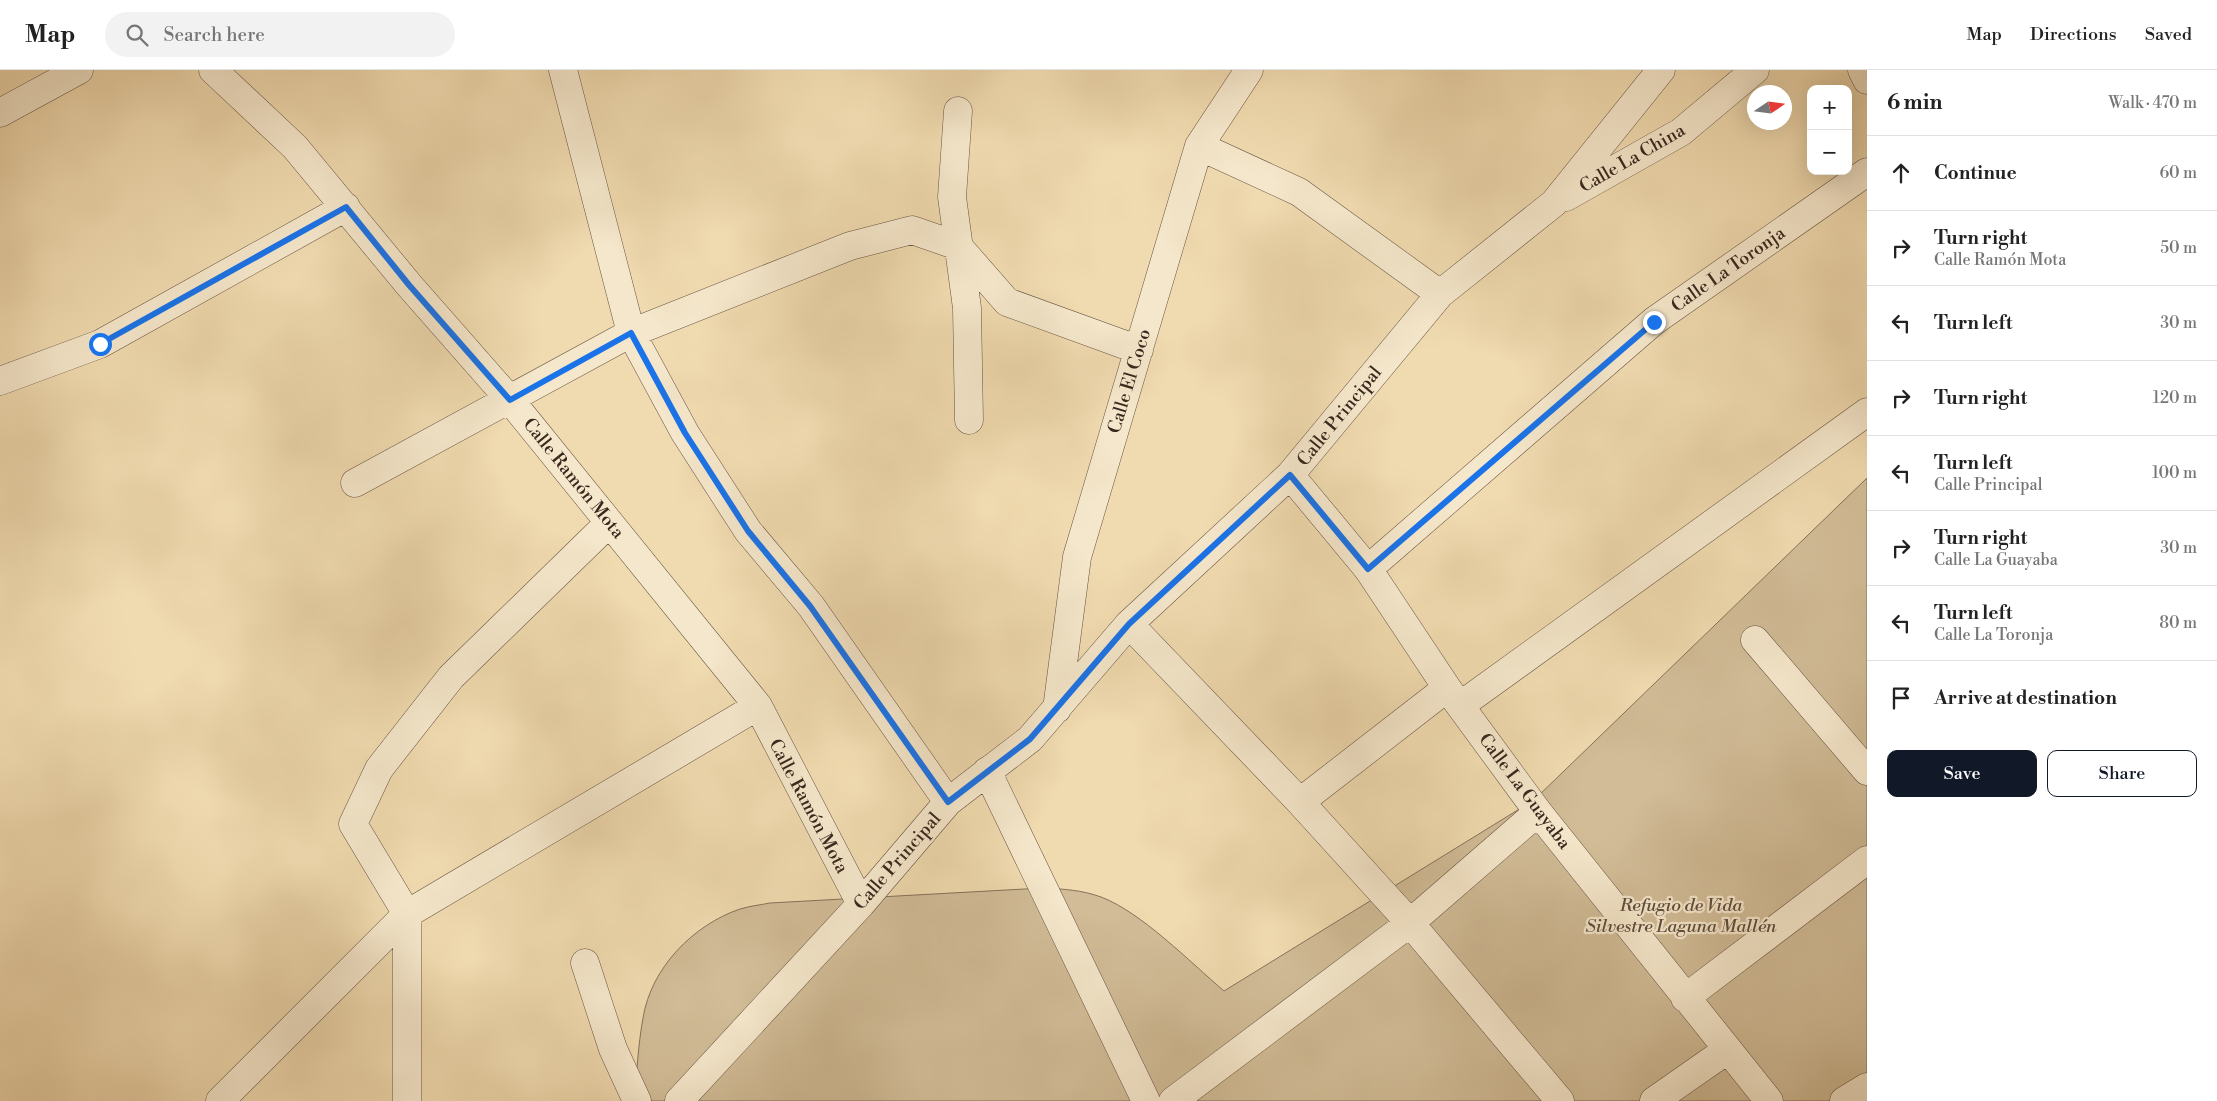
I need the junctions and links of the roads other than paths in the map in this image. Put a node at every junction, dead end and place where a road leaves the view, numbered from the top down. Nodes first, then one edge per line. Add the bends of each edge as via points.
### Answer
1 (79, 70) edge
2 (212, 70) edge
3 (562, 70) edge
4 (1249, 70) edge
5 (1661, 70) edge
6 (1755, 70) edge
7 (1862, 70) edge
8 (1867, 80) edge
9 (958, 111) dead end
10 (0, 113) edge
11 (1199, 146) junction
12 (1867, 172) edge
13 (1554, 203) junction
14 (346, 207) junction
15 (958, 246) junction
16 (1440, 294) junction
17 (631, 333) junction
18 (1138, 350) junction
19 (0, 381) edge
20 (510, 400) junction
21 (1867, 412) edge
22 (969, 420) dead end
23 (1290, 475) junction
24 (355, 483) dead end
25 (610, 523) junction
26 (1368, 569) junction
27 (1129, 624) junction
28 (1755, 640) dead end
29 (1454, 696) junction
30 (758, 706) junction
31 (1057, 709) junction
32 (987, 771) junction
33 (1867, 771) edge
34 (948, 802) junction
35 (1300, 802) junction
36 (1538, 812) junction
37 (1867, 860) edge
38 (861, 904) junction
39 (407, 914) junction
40 (1410, 923) junction
41 (584, 963) dead end
42 (1685, 998) junction
43 (1728, 1050) junction
44 (1867, 1087) edge
45 (220, 1101) edge
46 (407, 1101) edge
47 (637, 1101) edge
48 (679, 1101) edge
49 (1146, 1101) edge
50 (1173, 1101) edge
51 (1560, 1101) edge
52 (1654, 1101) edge
53 (1769, 1101) edge
54 (1844, 1101) edge

1 - 10 street
2 - 14 street, Calle Ramón Mota via 295,146
3 - 17 street
4 - 11 street, Calle El Coco
5 - 13 street, Calle Principal
6 - 13 street, Calle La China via 1681,132
7 - 8 street
9 - 15 street via 952,197
11 - 16 street via 1299,192
11 - 18 street, Calle El Coco
12 - 26 street, Calle La Toronja via 1654,322
13 - 16 street, Calle Principal
14 - 19 street via 100,344
14 - 20 street, Calle Ramón Mota
15 - 17 street via 912,230 850,246
15 - 18 street via 1007,302
15 - 22 street via 967,308
16 - 23 street, Calle Principal
17 - 20 street
17 - 34 street via 685,433 748,531 810,606
18 - 31 street, Calle El Coco via 1077,556
20 - 24 street
20 - 25 street, Calle Ramón Mota
21 - 29 street
23 - 26 street, Calle La Guayaba
23 - 27 street, Calle Principal
25 - 30 street, Calle Ramón Mota
25 - 39 street via 451,677 379,769 353,824
26 - 29 street, Calle La Guayaba
27 - 31 street, Calle Principal
27 - 35 street
28 - 33 street
29 - 35 street
29 - 36 street, Calle La Guayaba
30 - 38 street, Calle Ramón Mota
30 - 39 street
31 - 32 street, Calle Principal via 1030,739
32 - 34 street, Calle Principal
32 - 49 street
34 - 38 street, Calle Principal
35 - 40 street
36 - 40 street
36 - 42 street, Calle La Guayaba
37 - 42 street
38 - 48 street, Calle Principal
39 - 45 street
39 - 46 street
40 - 50 street
40 - 51 street
41 - 47 street via 613,1049
42 - 43 street, Calle La Guayaba
43 - 52 street
43 - 53 street, Calle La Guayaba
44 - 54 street

